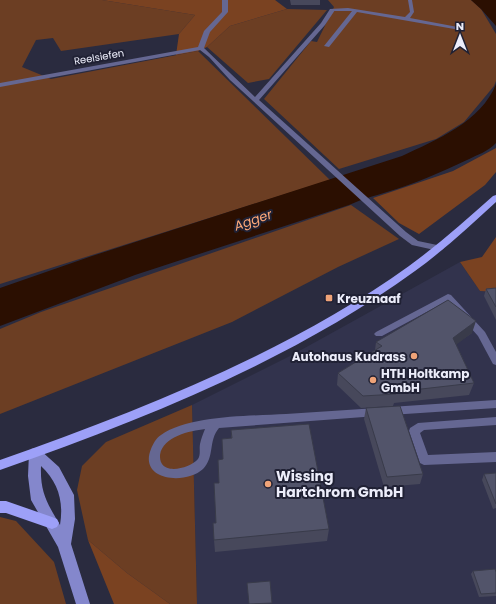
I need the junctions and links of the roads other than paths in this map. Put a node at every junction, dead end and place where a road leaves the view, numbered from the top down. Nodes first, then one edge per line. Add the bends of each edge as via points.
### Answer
1 (224, 0) edge
2 (410, 0) edge
3 (332, 10) joint
4 (356, 10) junction
5 (407, 18) junction
6 (460, 28) dead end
7 (327, 46) dead end
8 (201, 48) junction
9 (0, 85) edge
10 (256, 100) junction
11 (496, 198) edge
12 (439, 248) junction
13 (379, 334) dead end
14 (496, 361) edge
15 (496, 404) edge
16 (496, 421) edge
17 (220, 424) junction
18 (34, 453) junction
19 (496, 457) edge
20 (0, 465) edge
21 (0, 507) edge
22 (52, 523) junction
23 (64, 544) junction
24 (83, 604) edge

1 - 8 street via 225,12 207,32
2 - 5 lane via 412,12
3 - 4 lane via 347,7
3 - 10 street via 323,24
4 - 5 lane
4 - 7 lane
5 - 6 lane
8 - 9 street, Reelsiefen
8 - 10 street
10 - 12 street via 415,243
11 - 12 main road
12 - 18 main road via 344,312 239,368 163,402
13 - 14 lane via 448,297 482,334
15 - 17 lane
16 - 19 lane via 422,426 414,431 424,460
17 - 17 lane via 183,429 170,435 158,444 154,454 155,464 162,471 174,474 187,473 205,458 209,431
18 - 20 main road
18 - 22 street via 38,500
18 - 23 street via 54,471 67,495 68,519
21 - 22 main road
22 - 23 street
23 - 24 street

